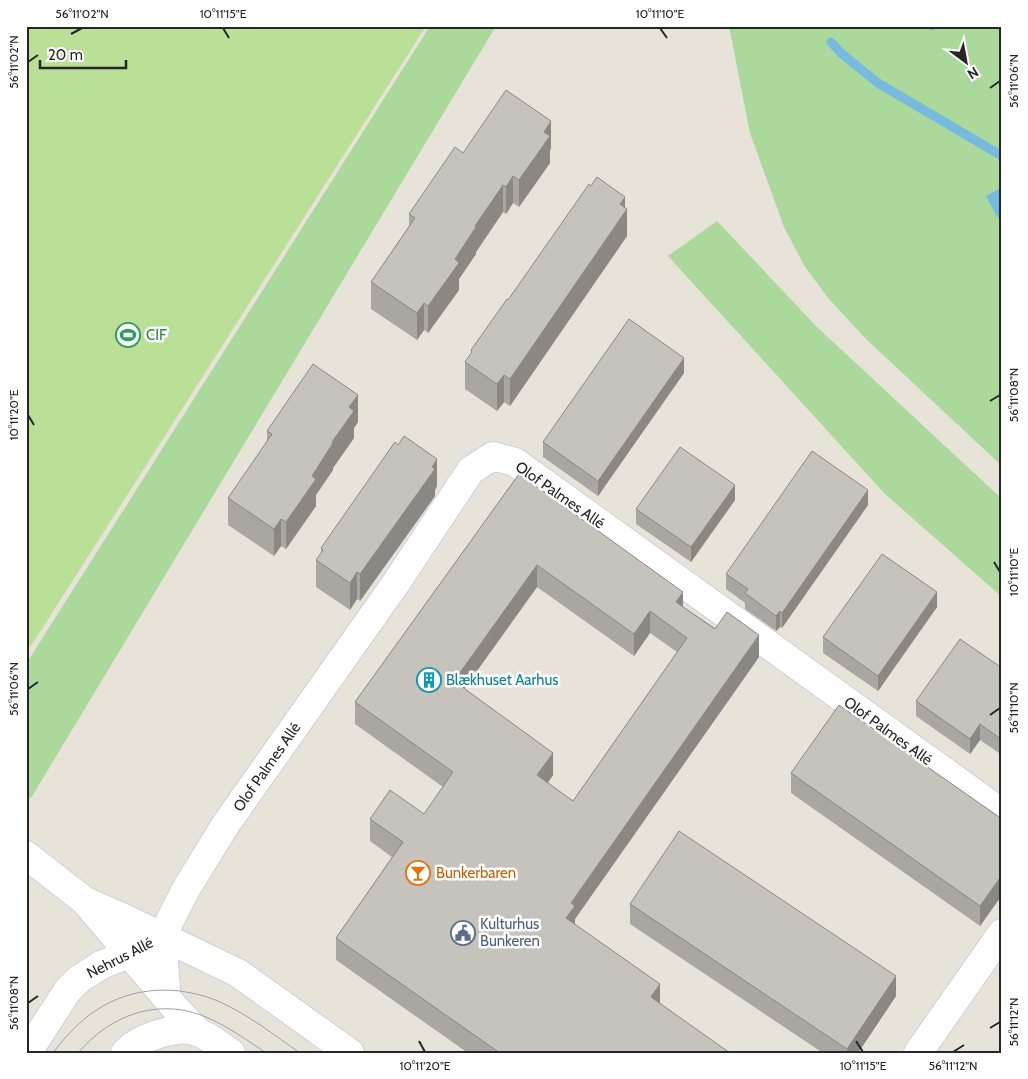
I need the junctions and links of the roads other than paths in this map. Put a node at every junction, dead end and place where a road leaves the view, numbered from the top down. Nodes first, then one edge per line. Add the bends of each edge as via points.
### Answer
1 (1002, 813) edge
2 (26, 855) edge
3 (85, 901) junction
4 (1002, 933) edge
5 (162, 936) junction
6 (130, 954) junction
7 (164, 994) junction
8 (197, 1031) junction
9 (127, 1050) edge
10 (27, 1053) edge
11 (231, 1053) edge
12 (350, 1053) edge
13 (918, 1053) edge

1 - 5 street, Olof Palmes Allé via 515,462 493,456 471,470 242,802 186,888
2 - 3 street
3 - 5 street
3 - 6 street
4 - 13 street
5 - 6 street, Nehrus Allé
5 - 7 street
5 - 12 street via 238,973
6 - 7 street
6 - 10 street, Nehrus Allé via 101,965 78,980
7 - 8 street
8 - 9 street via 160,1033
8 - 11 street

